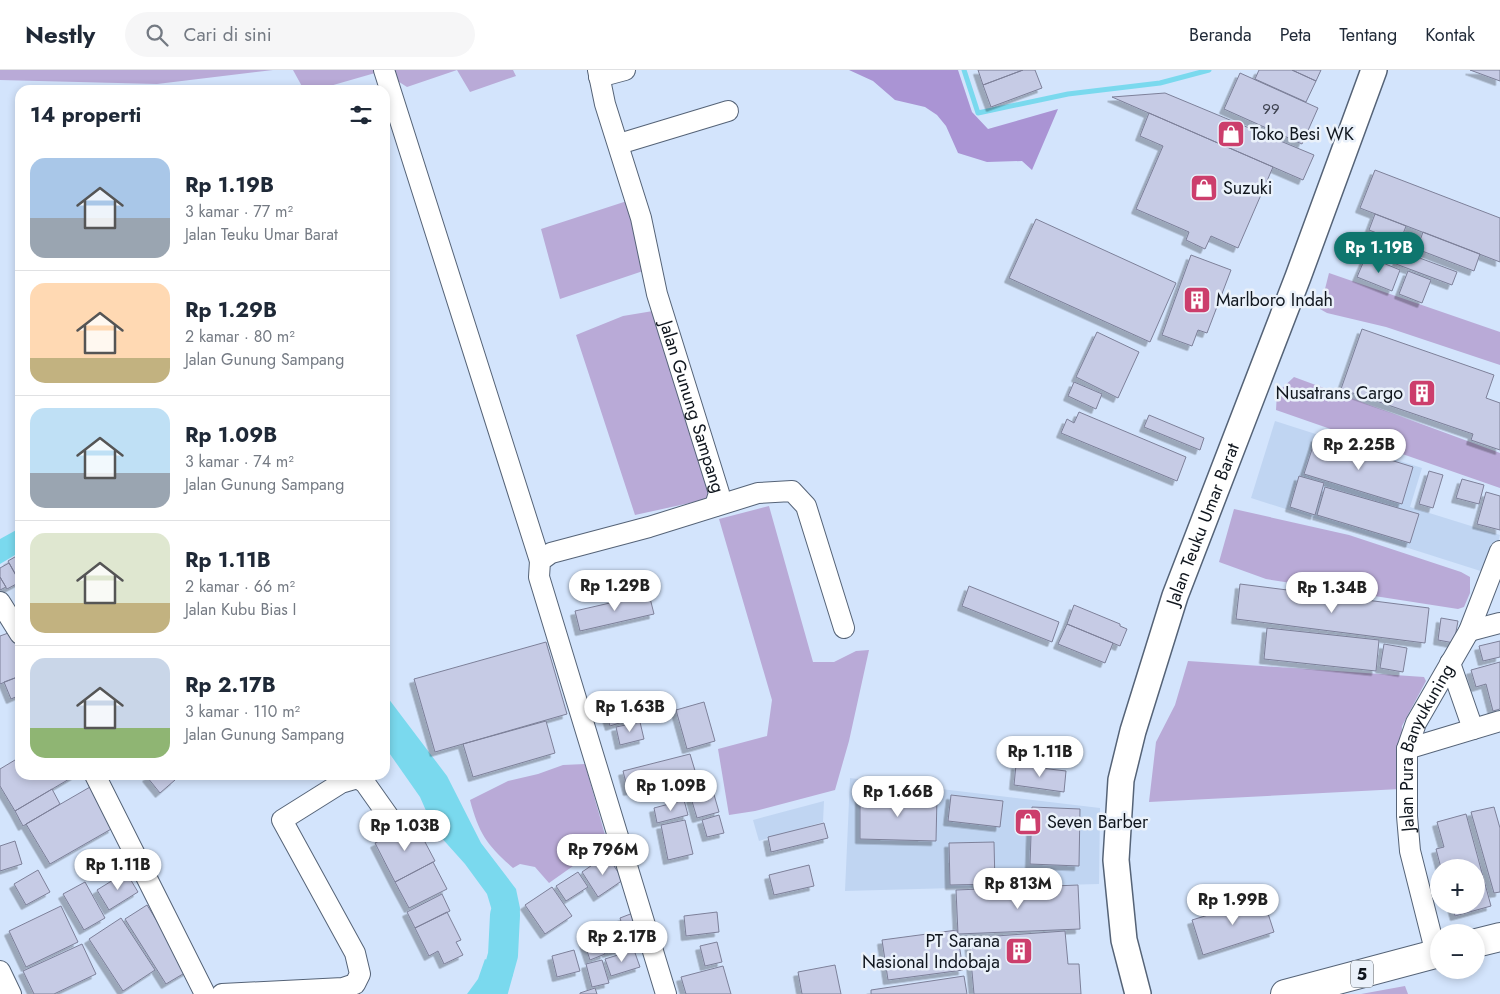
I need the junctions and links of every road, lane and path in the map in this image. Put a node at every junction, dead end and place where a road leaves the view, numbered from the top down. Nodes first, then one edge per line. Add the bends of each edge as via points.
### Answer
1 (384, 70) edge
2 (625, 70) edge
3 (1374, 70) edge
4 (598, 74) edge
5 (389, 85) edge
6 (390, 89) edge
7 (728, 111) dead end
8 (619, 144) junction
9 (715, 506) junction
10 (1500, 551) edge
11 (540, 561) junction
12 (0, 602) edge
13 (1500, 623) edge
14 (15, 626) edge
15 (844, 628) dead end
16 (1469, 631) junction
17 (1450, 663) junction
18 (1500, 721) edge
19 (1473, 730) junction
20 (1407, 749) junction
21 (98, 780) edge
22 (351, 780) edge
23 (361, 780) edge
24 (394, 824) dead end
25 (1430, 927) edge
26 (1500, 937) edge
27 (1485, 941) edge
28 (1430, 956) edge
29 (0, 971) edge
30 (11, 994) edge
31 (205, 994) edge
32 (222, 994) edge
33 (666, 994) edge
34 (1138, 994) edge
35 (1285, 994) edge

1 - 5 street
2 - 4 street
3 - 34 main road, Jalan Teuku Umar Barat via 1175,596 1131,740 1121,780 1116,860 1124,940
4 - 8 street, Jalan Gunung Sampang
6 - 11 street
7 - 8 street
8 - 9 street, Jalan Gunung Sampang via 641,218 657,294 719,493
9 - 11 street, Jalan Gunung Sampang via 551,553
9 - 15 street via 758,493 792,491 806,506
10 - 16 street, Jalan Pura Banyukuning
11 - 33 street via 539,577
12 - 14 street
13 - 16 street
16 - 17 street, Jalan Pura Banyukuning
17 - 19 street
17 - 20 street, Jalan Pura Banyukuning via 1416,723
18 - 19 street
19 - 20 street
20 - 25 street, Jalan Pura Banyukuning via 1410,851
21 - 31 street
22 - 32 street via 341,783 282,820 355,953 360,974 355,984 343,988
23 - 24 street
26 - 27 highway
28 - 35 highway, 5
29 - 30 street

